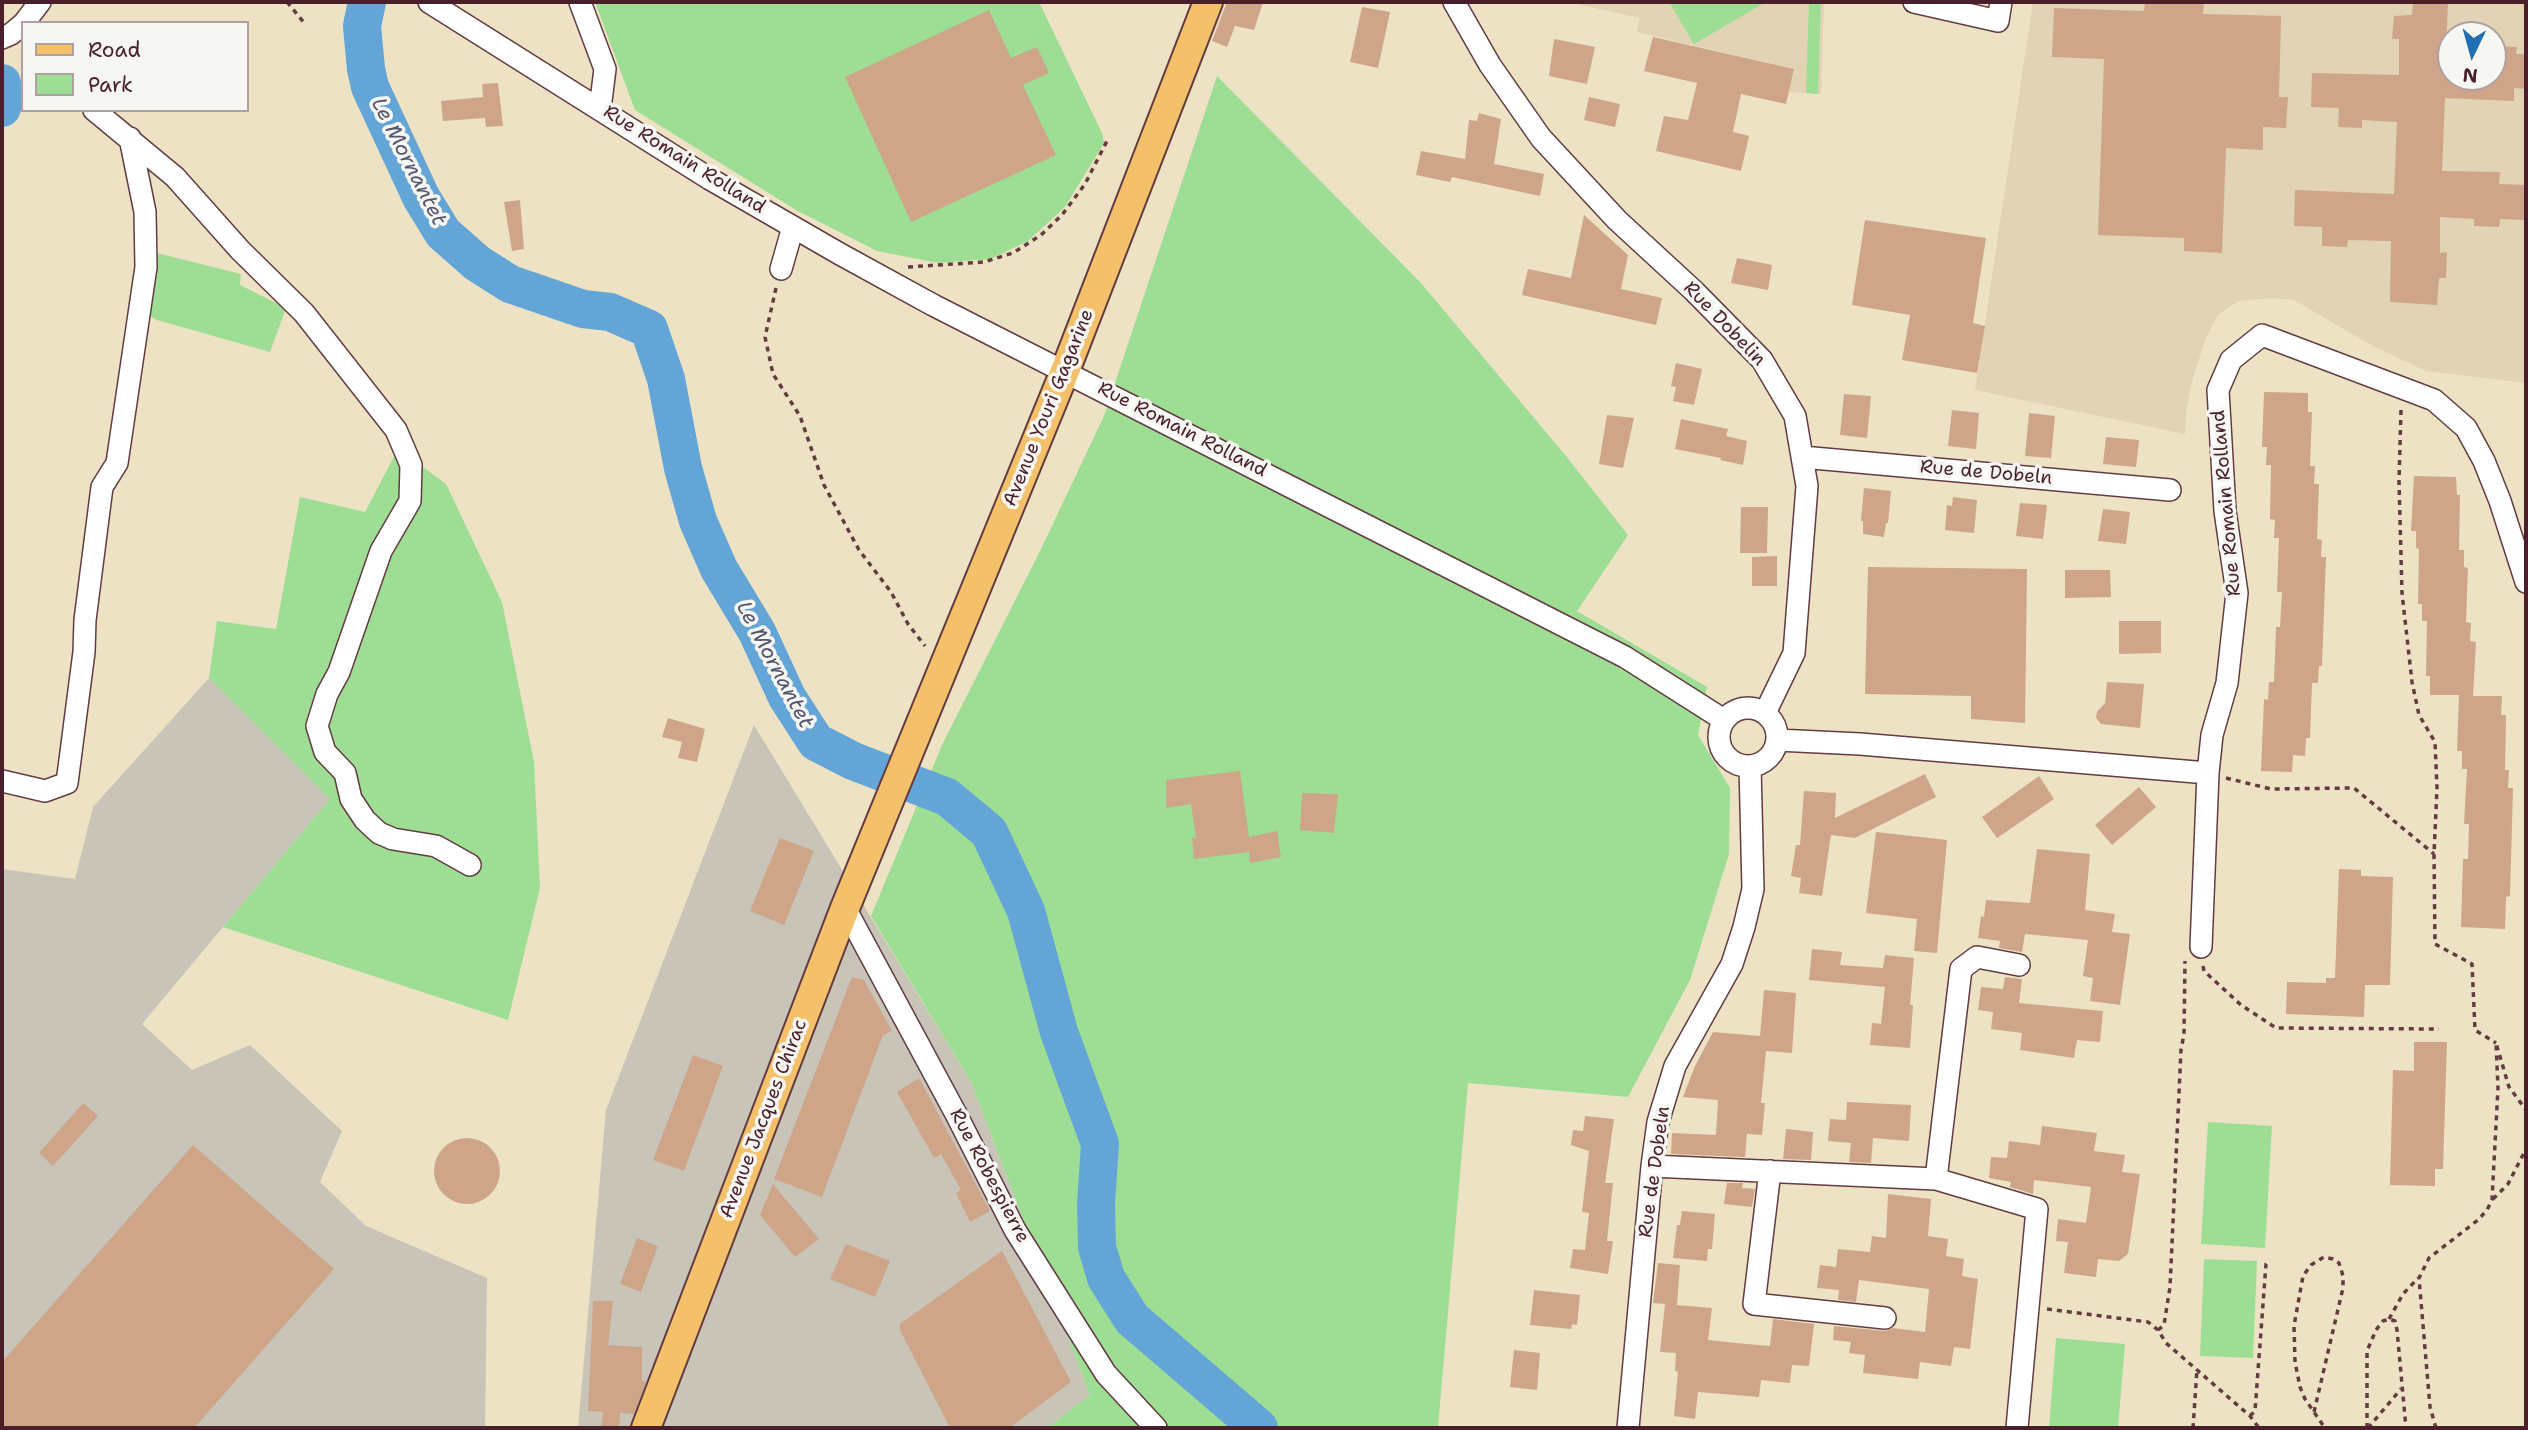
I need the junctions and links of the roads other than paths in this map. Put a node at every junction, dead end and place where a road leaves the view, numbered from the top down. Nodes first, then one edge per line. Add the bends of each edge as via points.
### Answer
1 (40, 2) edge
2 (580, 2) edge
3 (1208, 2) edge
4 (1454, 2) edge
5 (1914, 2) edge
6 (2001, 2) edge
7 (441, 6) edge
8 (26, 21) edge
9 (21, 25) edge
10 (2, 38) edge
11 (600, 108) junction
12 (97, 112) edge
13 (130, 138) junction
14 (793, 227) junction
15 (780, 269) road end
16 (1065, 371) junction
17 (1802, 457) junction
18 (2170, 489) dead end
19 (2526, 582) edge
20 (1765, 713) junction
21 (1724, 720) junction
22 (1777, 740) junction
23 (1750, 766) junction
24 (2207, 773) junction
25 (2, 781) edge
26 (884, 811) joint
27 (470, 865) dead end
28 (845, 908) junction
29 (2201, 939) road end
30 (2019, 965) dead end
31 (1651, 1166) junction
32 (1770, 1171) junction
33 (1936, 1179) junction
34 (1885, 1318) dead end
35 (646, 1428) edge
36 (1156, 1428) edge
37 (1628, 1428) edge
38 (2017, 1428) edge

1 - 8 street
2 - 11 street via 605,69
3 - 16 main road, Avenue Youri Gagarine
4 - 17 street, Rue Dobelin via 1490,65 1541,138 1617,220 1762,360 1795,416
5 - 6 street via 1998,20
7 - 11 street, Rue Romain Rolland
9 - 10 street
11 - 14 street, Rue Romain Rolland
12 - 13 street
13 - 25 street via 145,212 146,267 117,463 102,487 67,783 45,791
13 - 27 street via 175,177 304,313 396,430 411,465 410,501 381,551 317,726 325,752 345,773 351,799 379,833 436,846
14 - 15 street
14 - 16 street, Rue Romain Rolland
16 - 21 street, Rue Romain Rolland via 1625,657
16 - 26 main road, Avenue Youri Gagarine
17 - 18 street, Rue de Dobeln
17 - 20 street, Rue Dobelin via 1807,486 1794,653
19 - 24 street, Rue Romain Rolland via 2496,491 2466,428 2434,400 2262,335 2231,360 2218,390 2225,511 2237,593 2227,683
20 - 21 street via 1741,708
20 - 22 street via 1773,722
21 - 23 street via 1721,749 1731,761
22 - 23 street via 1768,757
22 - 24 street
23 - 31 street, Rue de Dobeln via 1753,889 1744,927 1732,964 1675,1066
24 - 29 street
26 - 28 main road, Avenue Jacques Chirac
28 - 35 main road, Avenue Jacques Chirac
28 - 36 street, Rue Robespierre via 1015,1230 1106,1374
30 - 33 street via 1978,957 1961,969
31 - 32 street
31 - 37 street, Rue de Dobeln
32 - 33 street
32 - 34 street via 1754,1304
33 - 38 street via 2037,1209

